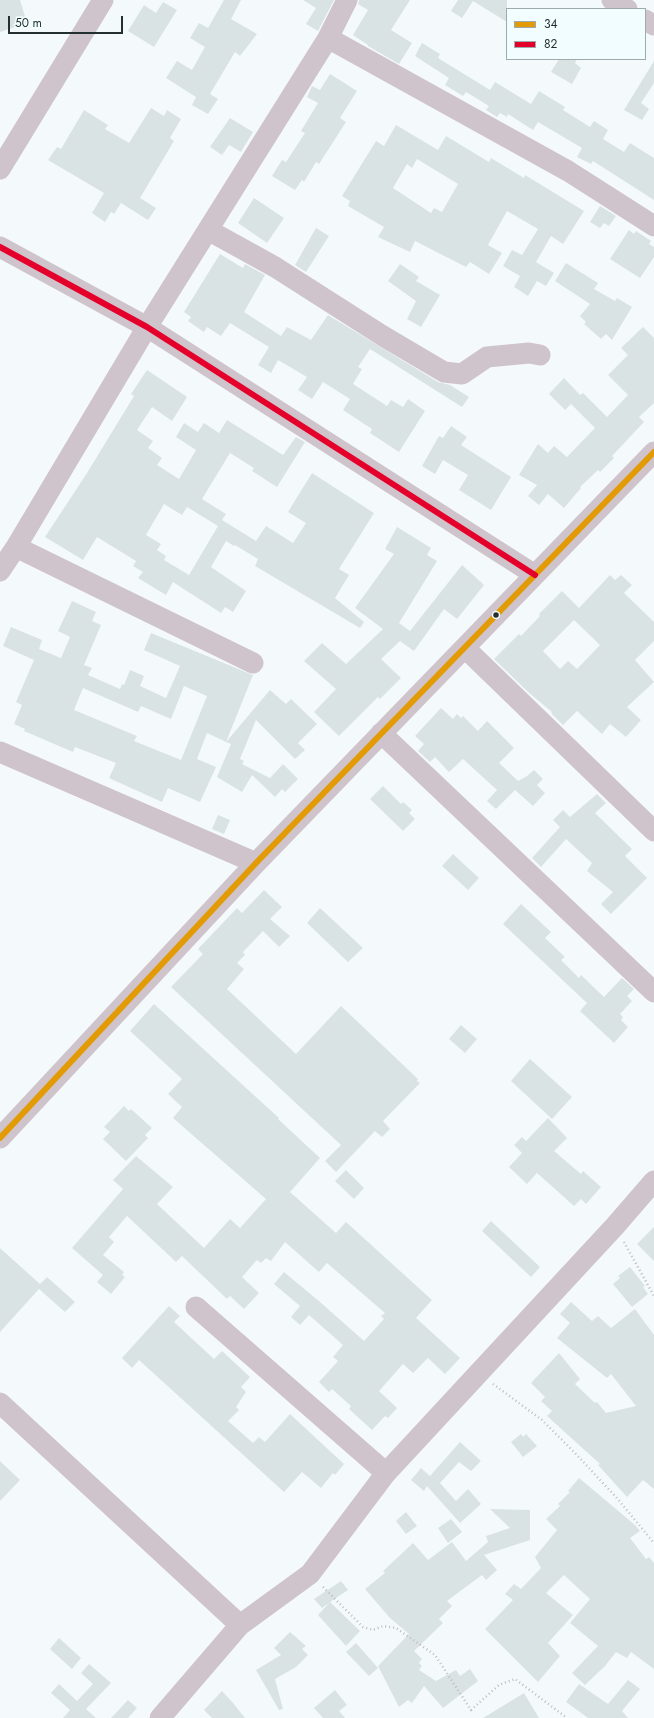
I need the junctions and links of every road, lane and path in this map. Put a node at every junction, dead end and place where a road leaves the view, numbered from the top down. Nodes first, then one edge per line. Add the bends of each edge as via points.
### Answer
1 (103, 0) edge
2 (347, 0) edge
3 (612, 0) edge
4 (625, 8) edge
5 (328, 38) junction
6 (0, 169) edge
7 (654, 226) edge
8 (208, 230) junction
9 (0, 247) edge
10 (147, 327) junction
11 (540, 355) dead end
12 (654, 452) edge
13 (16, 547) junction
14 (0, 571) edge
15 (535, 575) junction
16 (465, 648) junction
17 (253, 663) dead end
18 (381, 733) junction
19 (0, 752) edge
20 (654, 831) edge
21 (256, 863) junction
22 (654, 992) edge
23 (0, 1138) edge
24 (654, 1181) edge
25 (615, 1226) junction
26 (654, 1296) edge
27 (196, 1307) dead end
28 (478, 1373) junction
29 (0, 1403) edge
30 (386, 1473) junction
31 (654, 1543) edge
32 (310, 1574) junction
33 (240, 1625) junction
34 (160, 1718) edge
35 (567, 1718) edge

1 - 6 street
2 - 5 street
3 - 4 street
5 - 7 street via 568,171
5 - 8 street
8 - 10 street
8 - 11 street via 275,267 444,372 462,374 487,357 530,353
9 - 10 street
10 - 13 street
10 - 15 street
12 - 15 street
13 - 14 street
13 - 17 street
15 - 16 street
16 - 18 street
16 - 20 street
18 - 21 street
18 - 22 street
19 - 21 street
21 - 23 street
24 - 25 street
25 - 26 path
25 - 28 street
27 - 30 street
28 - 30 street
28 - 31 path via 547,1426 616,1497
29 - 33 street
30 - 32 street
32 - 33 street
32 - 35 path via 362,1627 373,1630 383,1626 396,1628 434,1655 471,1710 498,1685 515,1679
33 - 34 street

